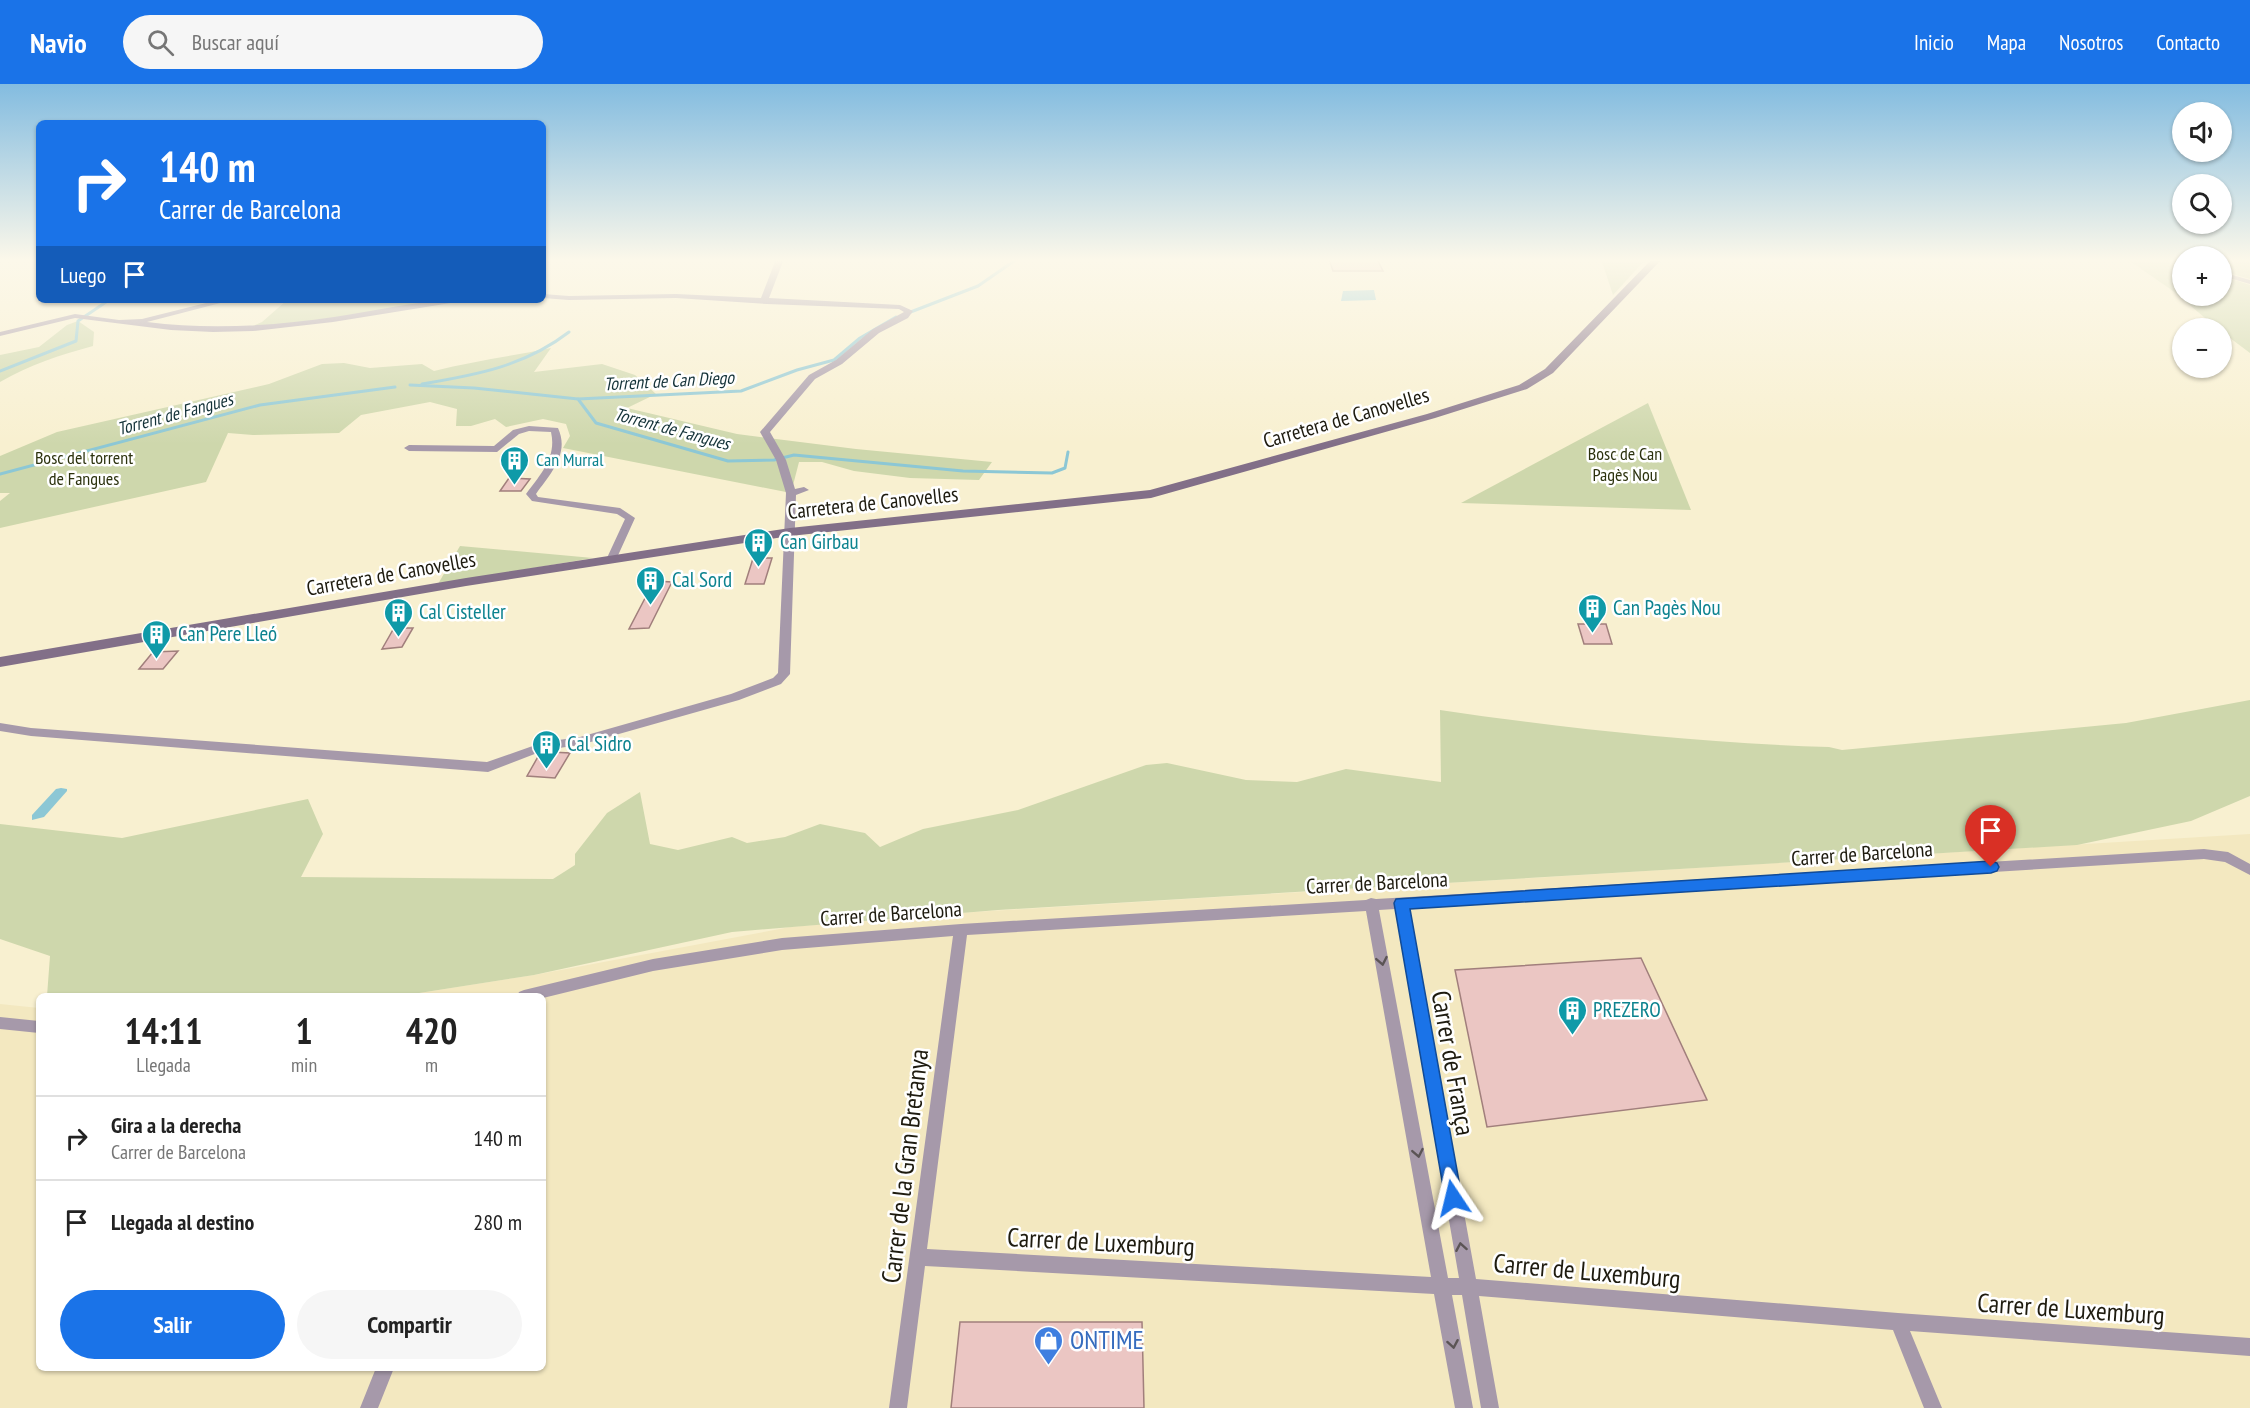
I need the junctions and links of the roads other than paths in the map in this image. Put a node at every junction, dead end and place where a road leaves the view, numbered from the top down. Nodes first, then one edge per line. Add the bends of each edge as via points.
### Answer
1 (55, 321) edge
2 (117, 321) edge
3 (143, 321) edge
4 (327, 321) edge
5 (896, 321) edge
6 (1597, 321) edge
7 (128, 322) junction
8 (0, 334) edge
9 (409, 448) dead end
10 (804, 490) dead end
11 (791, 493) junction
12 (789, 532) junction
13 (611, 560) junction
14 (0, 662) edge
15 (0, 727) edge
16 (2250, 870) edge
17 (1371, 903) junction
18 (1401, 903) junction
19 (961, 930) junction
20 (540, 993) edge
21 (0, 1023) edge
22 (36, 1027) edge
23 (919, 1257) junction
24 (1442, 1286) junction
25 (1468, 1287) junction
26 (1898, 1322) junction
27 (2250, 1347) edge
28 (384, 1371) edge
29 (369, 1408) edge
30 (898, 1408) edge
31 (1464, 1408) edge
32 (1490, 1408) edge
33 (1933, 1408) edge

1 - 8 street
2 - 7 street
3 - 7 street
4 - 7 street via 241,331 165,329
5 - 11 street via 812,377 765,432 780,458
6 - 12 street, Carretera de Canovelles via 1549,371 1523,387 1151,494
9 - 13 street via 497,449 516,429 555,429 560,442 558,454 531,494 535,499 620,512 630,518
10 - 11 street
11 - 12 street
12 - 13 street, Carretera de Canovelles
12 - 15 street via 784,674 777,681 735,698 592,738 544,746 488,767
13 - 14 street, Carretera de Canovelles
16 - 18 street, Carrer de Barcelona via 2236,860 2204,854
17 - 18 street, Carrer de Barcelona
17 - 19 street, Carrer de Barcelona
17 -> 24 street
25 -> 18 street, Carrer de França
19 - 20 street, Carrer de Barcelona via 782,944 653,965
19 - 23 street, Carrer de la Gran Bretanya
21 - 22 street
23 - 24 street, Carrer de Luxemburg
23 - 30 street, Carrer de la Gran Bretanya
24 - 25 street, Carrer de Luxemburg
24 -> 31 street
25 - 26 street, Carrer de Luxemburg
25 - 32 street, Carrer de França
26 - 27 street, Carrer de Luxemburg
26 - 33 street
28 - 29 street

